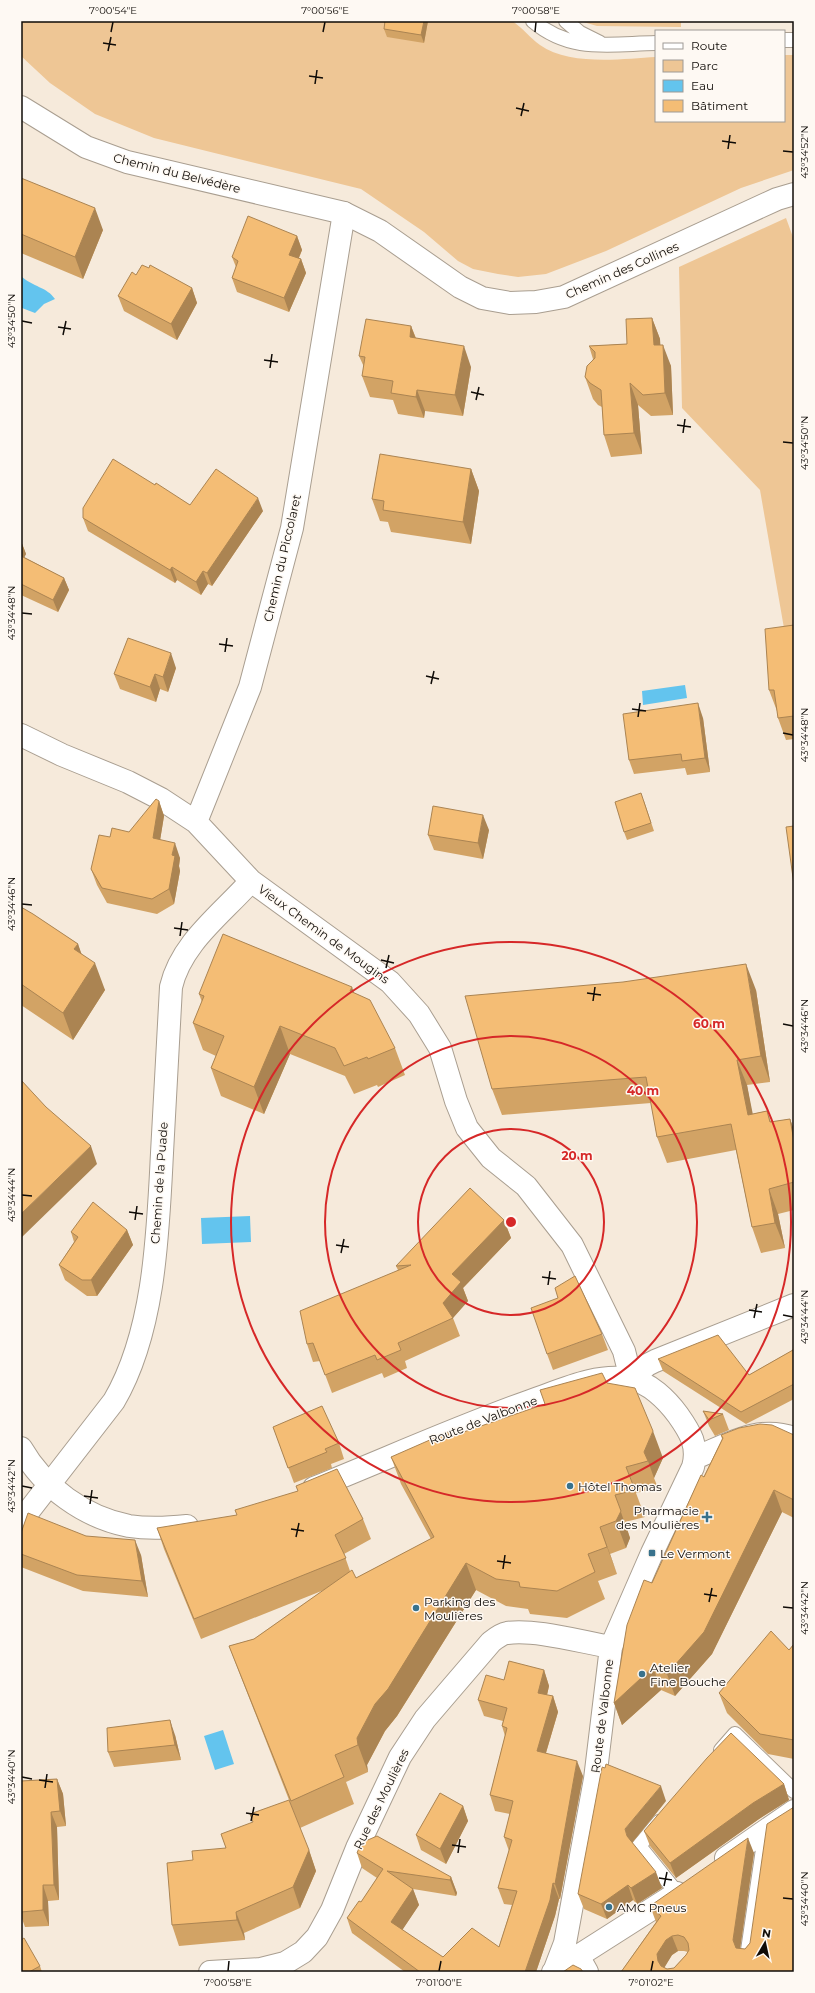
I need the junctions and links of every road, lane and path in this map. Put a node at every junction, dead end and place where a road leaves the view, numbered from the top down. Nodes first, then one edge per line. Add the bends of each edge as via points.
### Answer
1 (533, 21) edge
2 (566, 21) edge
3 (655, 43) edge
4 (602, 45) junction
5 (21, 106) edge
6 (794, 194) edge
7 (344, 213) junction
8 (21, 735) edge
9 (196, 822) junction
10 (251, 881) junction
11 (794, 1305) edge
12 (631, 1379) junction
13 (794, 1438) edge
14 (21, 1448) edge
15 (695, 1458) junction
16 (48, 1485) junction
17 (296, 1496) edge
18 (21, 1521) edge
19 (208, 1523) edge
20 (611, 1647) junction
21 (714, 1758) edge
22 (794, 1791) edge
23 (669, 1811) edge
24 (794, 1811) edge
25 (766, 1829) junction
26 (677, 1893) junction
27 (747, 1957) edge
28 (583, 1964) edge
29 (554, 1971) edge
30 (210, 1972) edge

1 - 4 lane via 558,38 577,44
2 - 4 lane via 580,33
3 - 4 lane
5 - 7 street, Chemin du Belvédère via 86,147 128,162
6 - 7 street, Chemin des Collines via 777,199 564,297 536,302 482,298 460,287 380,231
7 - 9 street, Chemin du Piccolaret via 292,528 250,687
8 - 9 street, Vieux Chemin de Mougins via 128,782 161,799
9 - 10 street, Vieux Chemin de Mougins
10 - 12 street, Vieux Chemin de Mougins via 390,982 419,1014 440,1048 467,1128 491,1158 526,1186 572,1245 624,1351
10 - 16 street, Chemin de la Puade via 192,944 174,975 171,987 159,1214 153,1272 145,1313 125,1383 114,1401
11 - 12 street via 655,1361
12 - 15 street, Route de Valbonne via 651,1388 674,1410 693,1438
12 - 17 street, Route de Valbonne via 608,1378 580,1383 491,1415
13 - 15 street via 766,1432
14 - 16 street
15 - 20 street, Route de Valbonne
16 - 18 street, Chemin de la Puade
16 - 19 street via 97,1516 129,1526 158,1528
20 - 29 street, Route de Valbonne via 594,1779 565,1943
20 - 30 street, Rue des Moulières via 536,1634 507,1633 491,1642 425,1719 400,1757 360,1841 332,1910 317,1937 303,1952 285,1963 261,1969
21 - 22 lane via 735,1734
23 - 26 lane via 640,1846
24 - 25 street
25 - 26 street
25 - 27 lane
26 - 28 street
28 - 29 street

